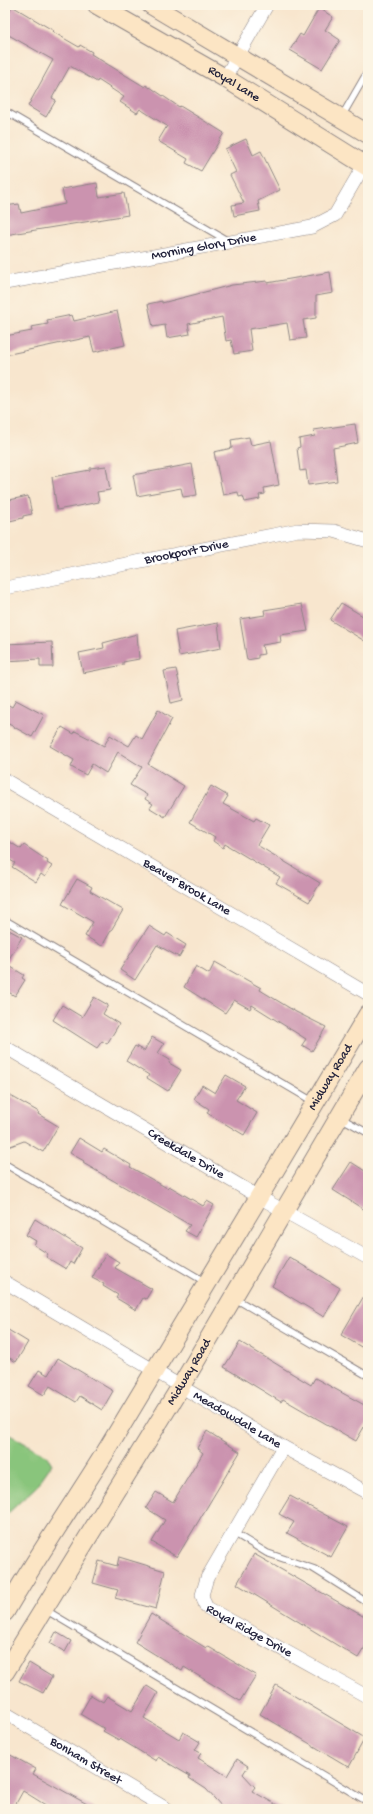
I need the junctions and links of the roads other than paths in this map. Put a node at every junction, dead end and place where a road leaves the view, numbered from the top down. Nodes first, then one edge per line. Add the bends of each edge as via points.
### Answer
1 (97, 5) edge
2 (151, 5) edge
3 (267, 5) edge
4 (237, 56) junction
5 (368, 71) edge
6 (225, 78) junction
7 (5, 111) edge
8 (341, 117) junction
9 (368, 134) edge
10 (367, 163) edge
11 (230, 242) junction
12 (5, 283) edge
13 (368, 541) edge
14 (5, 588) edge
15 (5, 780) edge
16 (5, 920) edge
17 (368, 994) edge
18 (368, 1014) edge
19 (5, 1047) edge
20 (368, 1068) edge
21 (315, 1103) junction
22 (339, 1117) junction
23 (368, 1133) edge
24 (5, 1164) edge
25 (259, 1197) junction
26 (284, 1211) junction
27 (368, 1258) edge
28 (5, 1282) edge
29 (208, 1283) junction
30 (233, 1297) junction
31 (155, 1370) junction
32 (368, 1376) edge
33 (181, 1386) junction
34 (283, 1447) junction
35 (368, 1493) edge
36 (234, 1533) junction
37 (368, 1603) edge
38 (43, 1609) junction
39 (5, 1612) edge
40 (5, 1672) edge
41 (368, 1697) edge
42 (5, 1713) edge
43 (368, 1802) edge
44 (167, 1809) edge

1 - 6 main road, Royal Lane
2 - 4 main road, Royal Lane
3 - 4 street
4 - 6 street
4 - 8 main road, Royal Lane
5 - 8 lane
6 - 10 main road, Royal Lane
7 - 11 lane
8 - 9 main road, Royal Lane
10 - 11 street, Morning Glory Drive via 335,215 312,227
11 - 12 street, Morning Glory Drive
13 - 14 street, Brookport Drive via 334,531 298,530
15 - 17 street, Beaver Brook Lane
16 - 21 lane
18 - 21 main road, Midway Road
19 - 25 street, Creekdale Drive
20 - 22 main road, Midway Road
21 - 25 main road, Midway Road
22 - 23 lane
22 - 26 main road, Midway Road
24 - 29 lane
25 - 26 street, Creekdale Drive
25 - 29 main road, Midway Road
26 - 27 street, Creekdale Drive
26 - 30 main road, Midway Road
28 - 31 street, Meadowdale Lane
29 - 31 main road, Midway Road
30 - 32 lane
30 - 33 main road, Midway Road
31 - 33 street, Meadowdale Lane
31 - 39 main road, Midway Road
33 - 34 street, Meadowdale Lane
33 - 38 main road, Midway Road
34 - 35 street, Meadowdale Lane
34 - 36 street, Royal Ridge Drive
36 - 37 lane via 267,1553 314,1569
36 - 41 street, Royal Ridge Drive via 207,1578 202,1595 206,1607
38 - 40 main road, Midway Road
38 - 43 lane
42 - 44 street, Bonham Street

